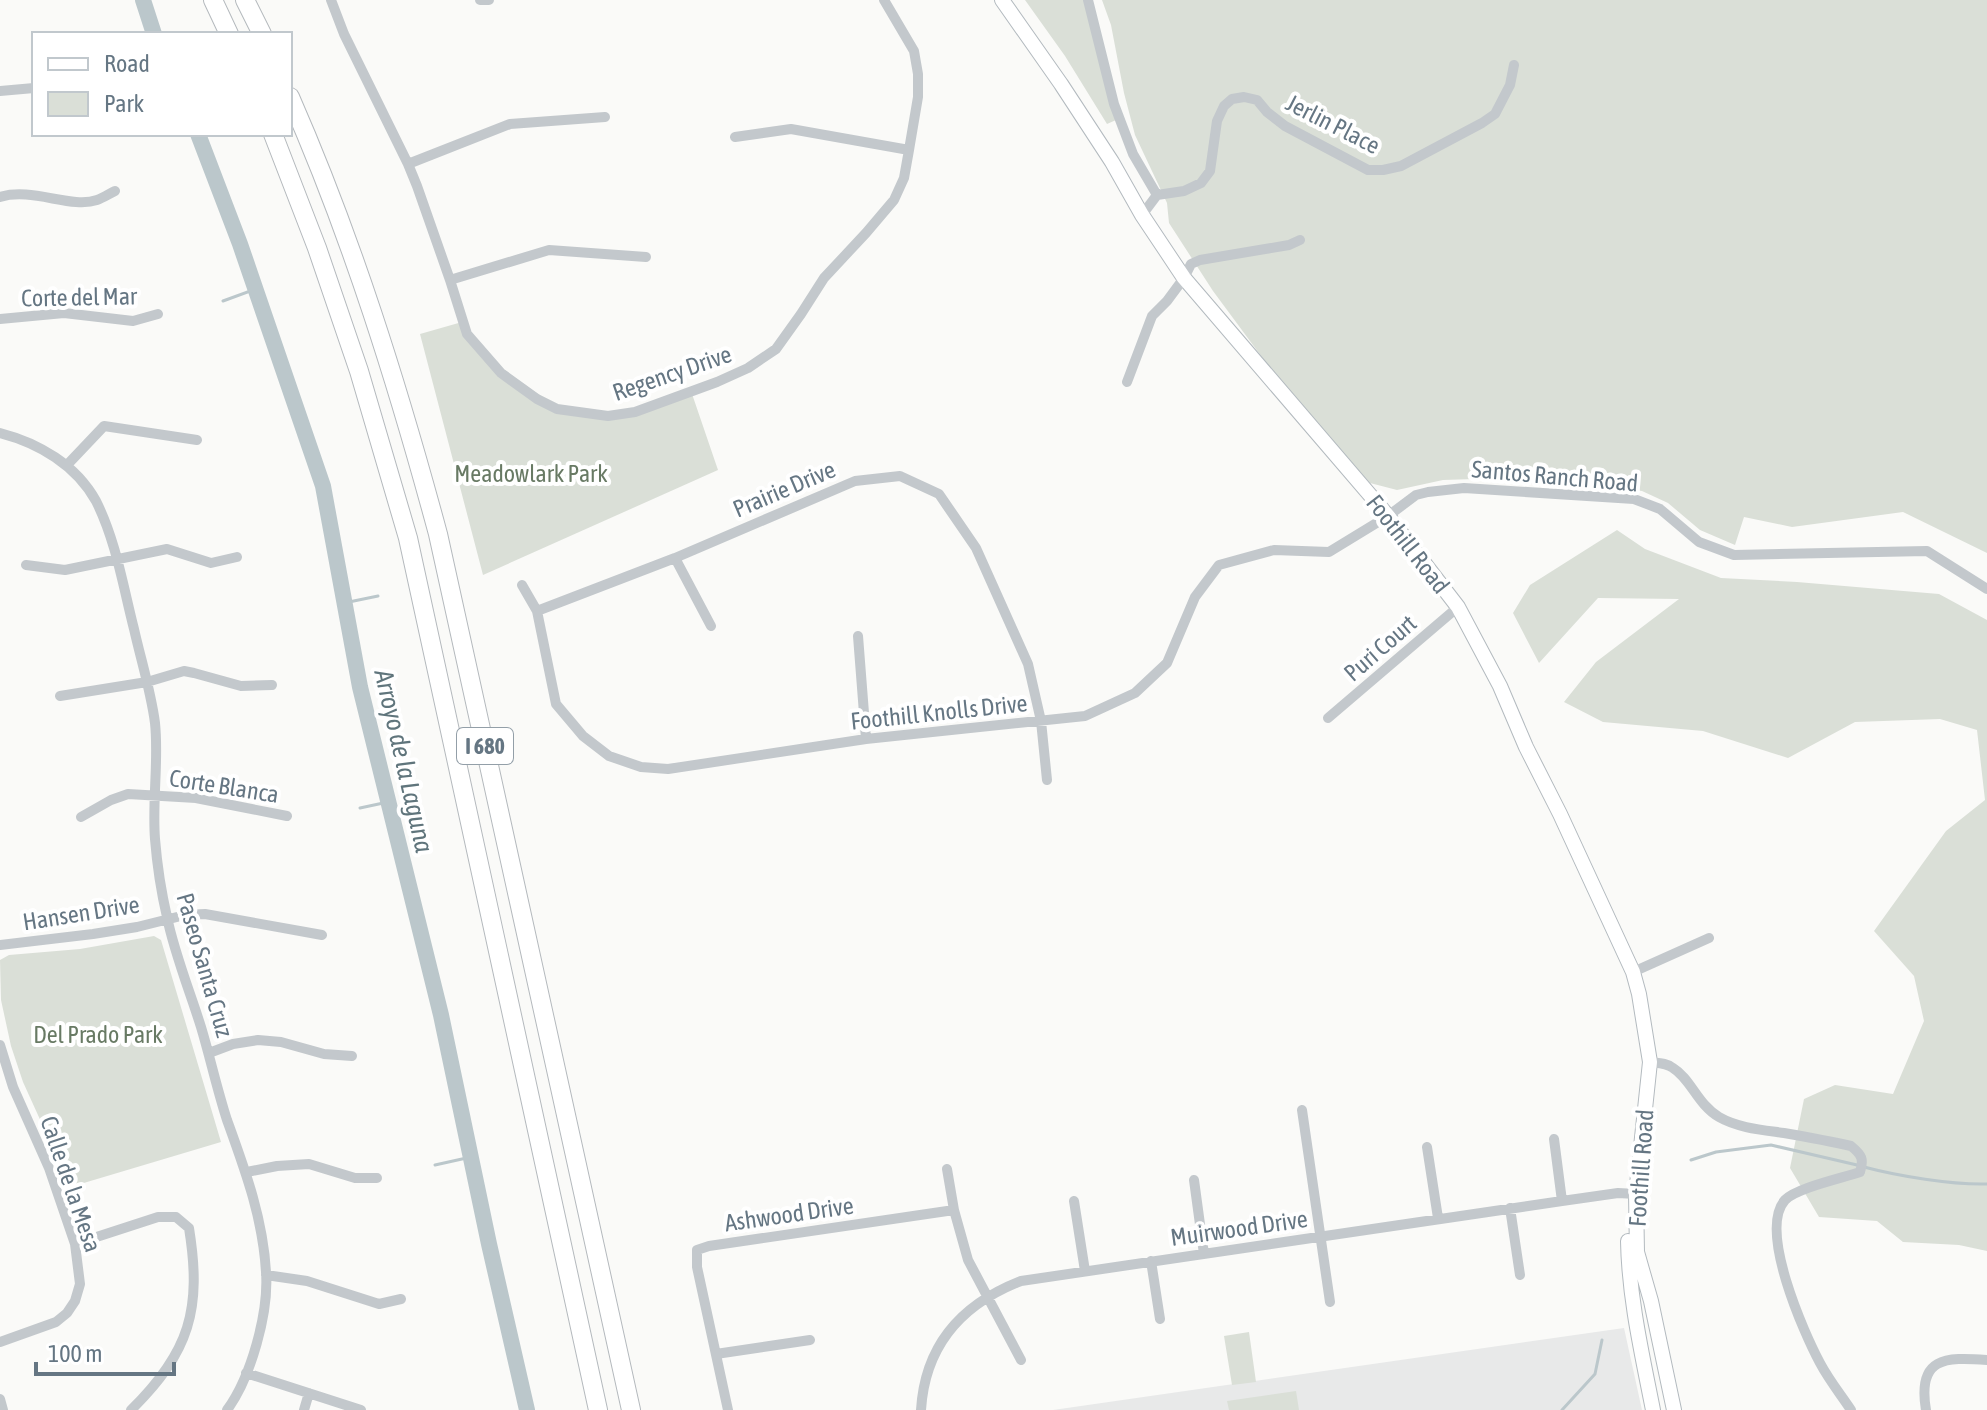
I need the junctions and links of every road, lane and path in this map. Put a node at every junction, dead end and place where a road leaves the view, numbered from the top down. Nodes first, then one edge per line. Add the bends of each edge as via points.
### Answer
1 (213, 0) edge
2 (245, 0) edge
3 (331, 0) edge
4 (480, 0) edge
5 (489, 0) edge
6 (884, 0) edge
7 (1002, 0) edge
8 (1012, 0) edge
9 (1088, 0) edge
10 (228, 32) edge
11 (261, 32) edge
12 (1514, 65) dead end
13 (32, 88) edge
14 (0, 91) edge
15 (292, 102) edge
16 (605, 117) dead end
17 (274, 136) edge
18 (735, 137) dead end
19 (909, 150) junction
20 (1112, 162) junction
21 (408, 164) junction
22 (115, 191) dead end
23 (1157, 195) junction
24 (0, 197) edge
25 (1142, 215) junction
26 (1300, 240) dead end
27 (646, 257) dead end
28 (1184, 278) junction
29 (450, 280) junction
30 (158, 314) dead end
31 (0, 319) edge
32 (1127, 382) dead end
33 (0, 433) edge
34 (197, 440) dead end
35 (67, 465) junction
36 (1388, 516) junction
37 (237, 557) dead end
38 (675, 558) junction
39 (117, 559) junction
40 (26, 565) dead end
41 (522, 585) dead end
42 (1987, 589) edge
43 (1458, 607) junction
44 (537, 611) junction
45 (711, 626) dead end
46 (858, 636) dead end
47 (147, 682) junction
48 (272, 685) dead end
49 (60, 696) dead end
50 (1328, 718) dead end
51 (1041, 721) junction
52 (866, 739) junction
53 (1047, 780) dead end
54 (155, 795) junction
55 (287, 816) dead end
56 (81, 817) dead end
57 (167, 919) junction
58 (322, 935) dead end
59 (1709, 938) dead end
60 (0, 945) edge
61 (1633, 972) junction
62 (0, 1045) edge
63 (209, 1053) junction
64 (352, 1056) dead end
65 (1650, 1062) junction
66 (1302, 1110) dead end
67 (1554, 1139) dead end
68 (1427, 1147) dead end
69 (947, 1169) dead end
70 (247, 1172) junction
71 (377, 1178) dead end
72 (1194, 1180) dead end
73 (1632, 1194) junction
74 (1074, 1201) dead end
75 (1562, 1201) junction
76 (1510, 1208) junction
77 (954, 1210) junction
78 (1438, 1218) junction
79 (1320, 1237) junction
80 (75, 1244) junction
81 (1204, 1254) junction
82 (1151, 1261) junction
83 (1085, 1271) junction
84 (266, 1275) junction
85 (1520, 1275) dead end
86 (987, 1296) junction
87 (401, 1299) dead end
88 (1330, 1302) dead end
89 (1160, 1319) dead end
90 (810, 1340) dead end
91 (0, 1342) edge
92 (716, 1354) junction
93 (1021, 1360) dead end
94 (1987, 1360) edge
95 (246, 1373) junction
96 (309, 1393) junction
97 (0, 1399) edge
98 (3, 1410) edge
99 (131, 1410) edge
100 (227, 1410) edge
101 (304, 1410) edge
102 (361, 1410) edge
103 (598, 1410) edge
104 (631, 1410) edge
105 (728, 1410) edge
106 (921, 1410) edge
107 (1653, 1410) edge
108 (1674, 1410) edge
109 (1851, 1410) edge
110 (1926, 1410) edge

1 - 10 highway
2 - 11 highway
3 - 21 street, Regency Drive
4 - 5 street
6 - 19 street, Regency Drive via 914,51 918,74
7 - 20 main road, Foothill Road
8 - 20 main road, Foothill Road via 1094,122
9 - 23 street via 1114,104 1133,154
12 - 23 street, Jerlin Place via 1495,114 1401,166 1383,170 1368,170 1285,126 1257,100 1232,99 1217,121 1210,171 1201,183
13 - 14 street
15 - 104 highway, I 680 via 369,303 438,534
16 - 21 street via 510,124
17 - 103 highway, I 680 via 339,308 408,538
18 - 19 street via 791,129
19 - 29 street, Regency Drive via 894,200 824,278 776,349 717,382 635,412 608,416 557,409 525,391 467,334
20 - 25 main road, Foothill Road
21 - 29 street, Regency Drive
22 - 24 street via 84,202
23 - 25 street
25 - 28 main road, Foothill Road
26 - 28 street via 1200,260 1191,264
27 - 29 street via 549,250
28 - 32 street via 1152,316
28 - 36 main road, Foothill Road
30 - 31 street, Corte del Mar via 133,321 64,313
33 - 35 street, Paseo Santa Cruz
34 - 35 street via 104,426
35 - 39 street, Paseo Santa Cruz via 94,498
36 - 42 street, Santos Ranch Road via 1416,495 1446,489 1634,499 1660,509 1699,542 1734,555 1927,551
36 - 43 main road, Foothill Road
36 - 51 street, Foothill Knolls Drive via 1329,552 1274,550 1219,565 1195,597 1167,663 1135,693 1085,716
37 - 39 street via 211,563 167,549
38 - 44 street, Prairie Drive
38 - 45 street
38 - 51 street, Prairie Drive via 855,481 900,476 939,494 976,548 1028,664
39 - 40 street via 65,570
39 - 47 street, Paseo Santa Cruz
41 - 44 street, Foothill Knolls Drive
43 - 50 street, Puri Court
43 - 61 main road, Foothill Road
44 - 52 street, Foothill Knolls Drive via 556,704 609,756 668,769
46 - 52 street
47 - 48 street via 184,671 241,686
47 - 49 street
47 - 54 street, Paseo Santa Cruz via 155,724
51 - 52 street, Foothill Knolls Drive
51 - 53 street, Prairie Drive
54 - 55 street, Corte Blanca
54 - 56 street, Corte Blanca via 120,796
54 - 57 street, Paseo Santa Cruz via 155,838
57 - 58 street, Hansen Drive via 205,914
57 - 60 street, Hansen Drive
57 - 63 street, Paseo Santa Cruz
59 - 61 street
61 - 65 main road, Foothill Road
61 - 73 main road, Foothill Road via 1642,1043
62 - 80 street, Calle de la Mesa
63 - 64 street via 258,1040
63 - 70 street, Paseo Santa Cruz
65 - 73 main road, Foothill Road
65 - 109 street via 1671,1066 1719,1118 1851,1146 1861,1155 1860,1172 1786,1199 1778,1212 1777,1231 1785,1282 1796,1309 1820,1364
66 - 79 street
67 - 75 street
68 - 78 street
69 - 77 street
70 - 71 street via 309,1164 355,1178
70 - 84 street, Paseo Santa Cruz
72 - 81 street
73 - 75 street, Muirwood Drive
73 - 107 main road, Foothill Road via 1629,1277
73 - 108 main road, Foothill Road via 1637,1252
74 - 83 street
75 - 76 street, Muirwood Drive
76 - 78 street, Muirwood Drive
76 - 85 street
77 - 86 street via 968,1260
77 - 92 street, Ashwood Drive via 697,1250
78 - 79 street, Muirwood Drive
79 - 81 street, Muirwood Drive
79 - 88 street
80 - 91 street, Calle de la Mesa via 80,1284 67,1313
80 - 99 street via 158,1217 176,1217 189,1228 195,1276 183,1340 170,1366
81 - 82 street, Muirwood Drive
82 - 83 street, Muirwood Drive
82 - 89 street
83 - 86 street, Muirwood Drive via 1021,1281
84 - 87 street via 307,1281 379,1304
84 - 95 street, Paseo Santa Cruz via 257,1346
86 - 93 street
86 - 106 street, Muirwood Drive via 948,1331 924,1384
90 - 92 street
92 - 105 street, Ashwood Drive
94 - 110 street via 1952,1358 1937,1363 1925,1383
95 - 96 street
95 - 100 street, Paseo Santa Cruz
96 - 101 street
96 - 102 street
97 - 98 street

